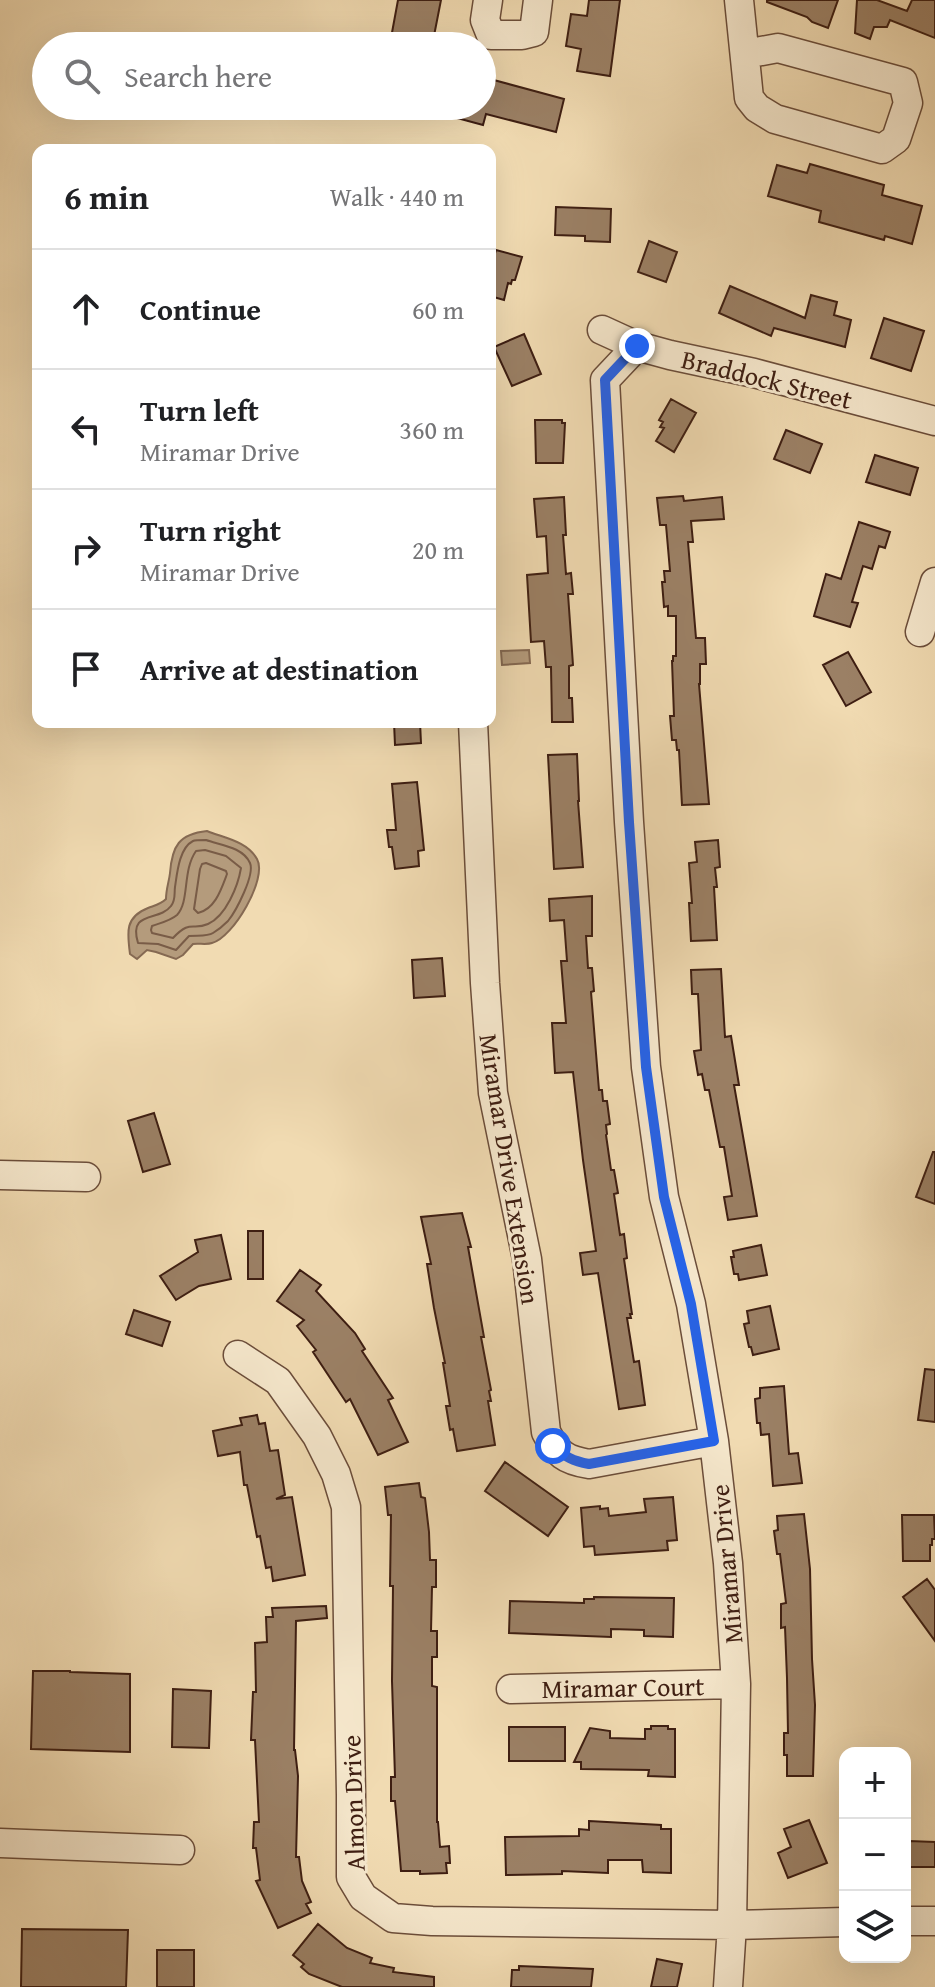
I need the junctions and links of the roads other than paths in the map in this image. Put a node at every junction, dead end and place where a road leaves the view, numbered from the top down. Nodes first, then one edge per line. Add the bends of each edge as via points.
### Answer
1 (488, 0) edge
2 (538, 0) edge
3 (739, 0) edge
4 (490, 32) edge
5 (496, 35) edge
6 (745, 54) junction
7 (602, 330) dead end
8 (637, 346) junction
9 (935, 421) edge
10 (935, 582) edge
11 (920, 632) dead end
12 (473, 728) edge
13 (0, 1175) edge
14 (86, 1177) dead end
15 (238, 1355) dead end
16 (714, 1441) junction
17 (736, 1684) junction
18 (511, 1689) dead end
19 (0, 1843) edge
20 (180, 1850) dead end
21 (911, 1921) edge
22 (935, 1921) edge
23 (839, 1922) edge
24 (732, 1925) junction
25 (728, 1987) edge

1 - 4 street via 485,20
2 - 5 street via 534,32
3 - 6 street
6 - 6 street via 749,98 775,119 882,149 896,139 908,103 903,82 778,48
7 - 8 street, Braddock Street
8 - 9 street, Braddock Street
8 - 16 street, Miramar Drive via 605,380 646,1067 664,1197 691,1304
10 - 11 street
12 - 16 street, Miramar Drive Extension via 493,1093 527,1259 546,1432 565,1457 589,1464
13 - 14 street
15 - 24 street, Almon Drive via 278,1381 317,1436 346,1507 351,1877 363,1897 393,1918 406,1919
16 - 17 street, Miramar Drive
17 - 18 street, Miramar Court
17 - 24 street, Miramar Drive
19 - 20 street
21 - 22 street
23 - 24 street, Almon Drive
24 - 25 street, Miramar Drive

